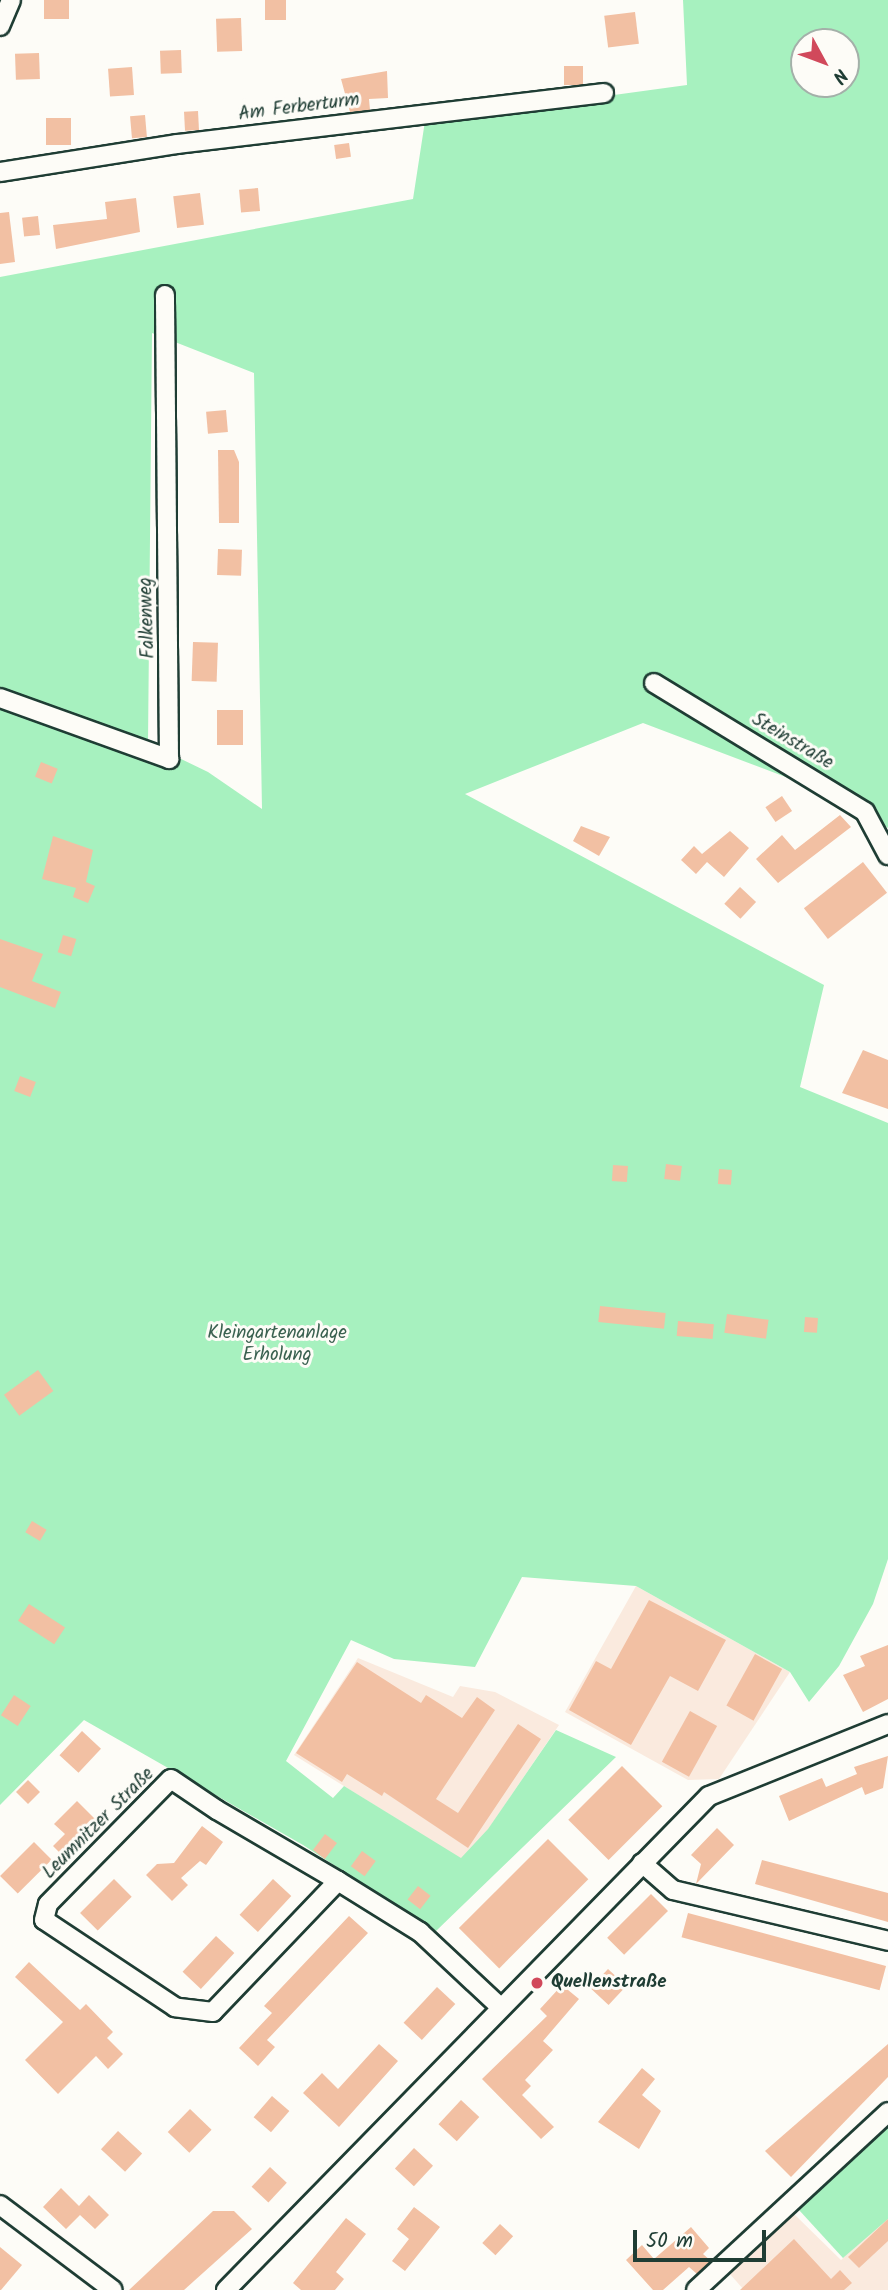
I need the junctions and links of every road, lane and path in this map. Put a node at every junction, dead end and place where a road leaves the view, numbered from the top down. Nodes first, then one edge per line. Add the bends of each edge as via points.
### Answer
1 (11, 0) edge
2 (0, 26) edge
3 (604, 93) dead end
4 (0, 172) edge
5 (165, 295) dead end
6 (654, 683) dead end
7 (0, 698) edge
8 (888, 855) edge
9 (888, 1724) edge
10 (642, 1863) junction
11 (338, 1881) junction
12 (888, 1941) edge
13 (499, 2006) junction
14 (888, 2112) edge
15 (0, 2205) edge
16 (113, 2290) edge
17 (226, 2290) edge
18 (696, 2290) edge

1 - 2 street
3 - 4 street, Am Ferberturm via 177,144
5 - 7 street, Falkenweg via 169,759
6 - 8 street, Steinstraße via 865,812
9 - 10 street via 709,1796
10 - 12 street via 673,1890
10 - 13 street
11 - 11 street, Leumnitzer Straße via 171,1779 48,1904 44,1920 175,2007 213,2012
11 - 13 street, Leumnitzer Straße via 420,1932
13 - 17 street
14 - 18 street
15 - 16 street

